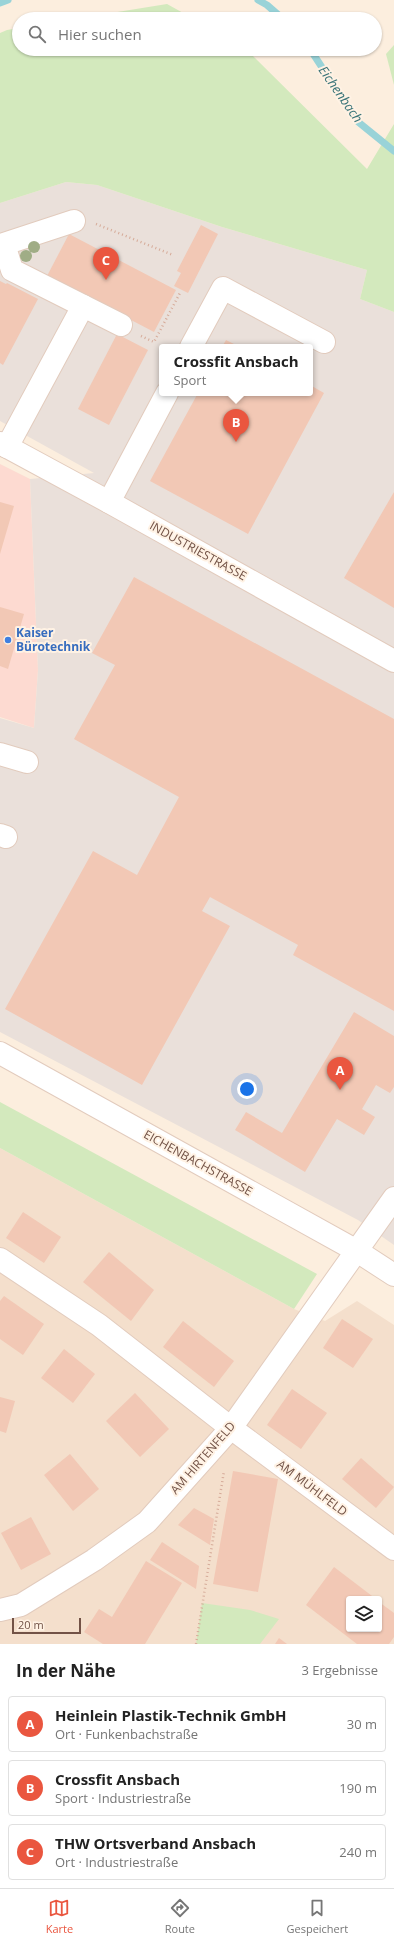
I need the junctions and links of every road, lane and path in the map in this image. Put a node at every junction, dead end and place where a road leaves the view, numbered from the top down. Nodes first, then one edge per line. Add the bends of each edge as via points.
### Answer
1 (74, 221) joint
2 (173, 255) dead end
3 (181, 291) dead end
4 (83, 306) junction
5 (121, 325) joint
6 (324, 342) dead end
7 (193, 344) edge
8 (165, 396) edge
9 (3, 445) edge
10 (109, 502) junction
11 (394, 661) edge
12 (0, 754) edge
13 (28, 762) dead end
14 (0, 1054) edge
15 (394, 1198) edge
16 (357, 1250) junction
17 (0, 1259) edge
18 (394, 1275) edge
19 (231, 1428) junction
20 (224, 1466) dead end
21 (394, 1549) edge
22 (0, 1610) edge
23 (196, 1644) edge

1 - 2 path via 96,224
1 - 4 street via 4,244 12,270
3 - 5 path via 154,342
4 - 5 street
4 - 9 street
6 - 7 street via 223,288
8 - 10 street
9 - 10 street, INDUSTRIESTRASSE
10 - 11 street, INDUSTRIESTRASSE
12 - 13 street
14 - 16 street, EICHENBACHSTRASSE
15 - 16 street, AM HIRTENFELD
16 - 18 street, EICHENBACHSTRASSE
16 - 19 street, AM HIRTENFELD
17 - 19 street, AM MÜHLFELD via 99,1325
19 - 21 street, AM MÜHLFELD
19 - 22 street, AM HIRTENFELD via 147,1522 94,1560 28,1601
20 - 23 path

